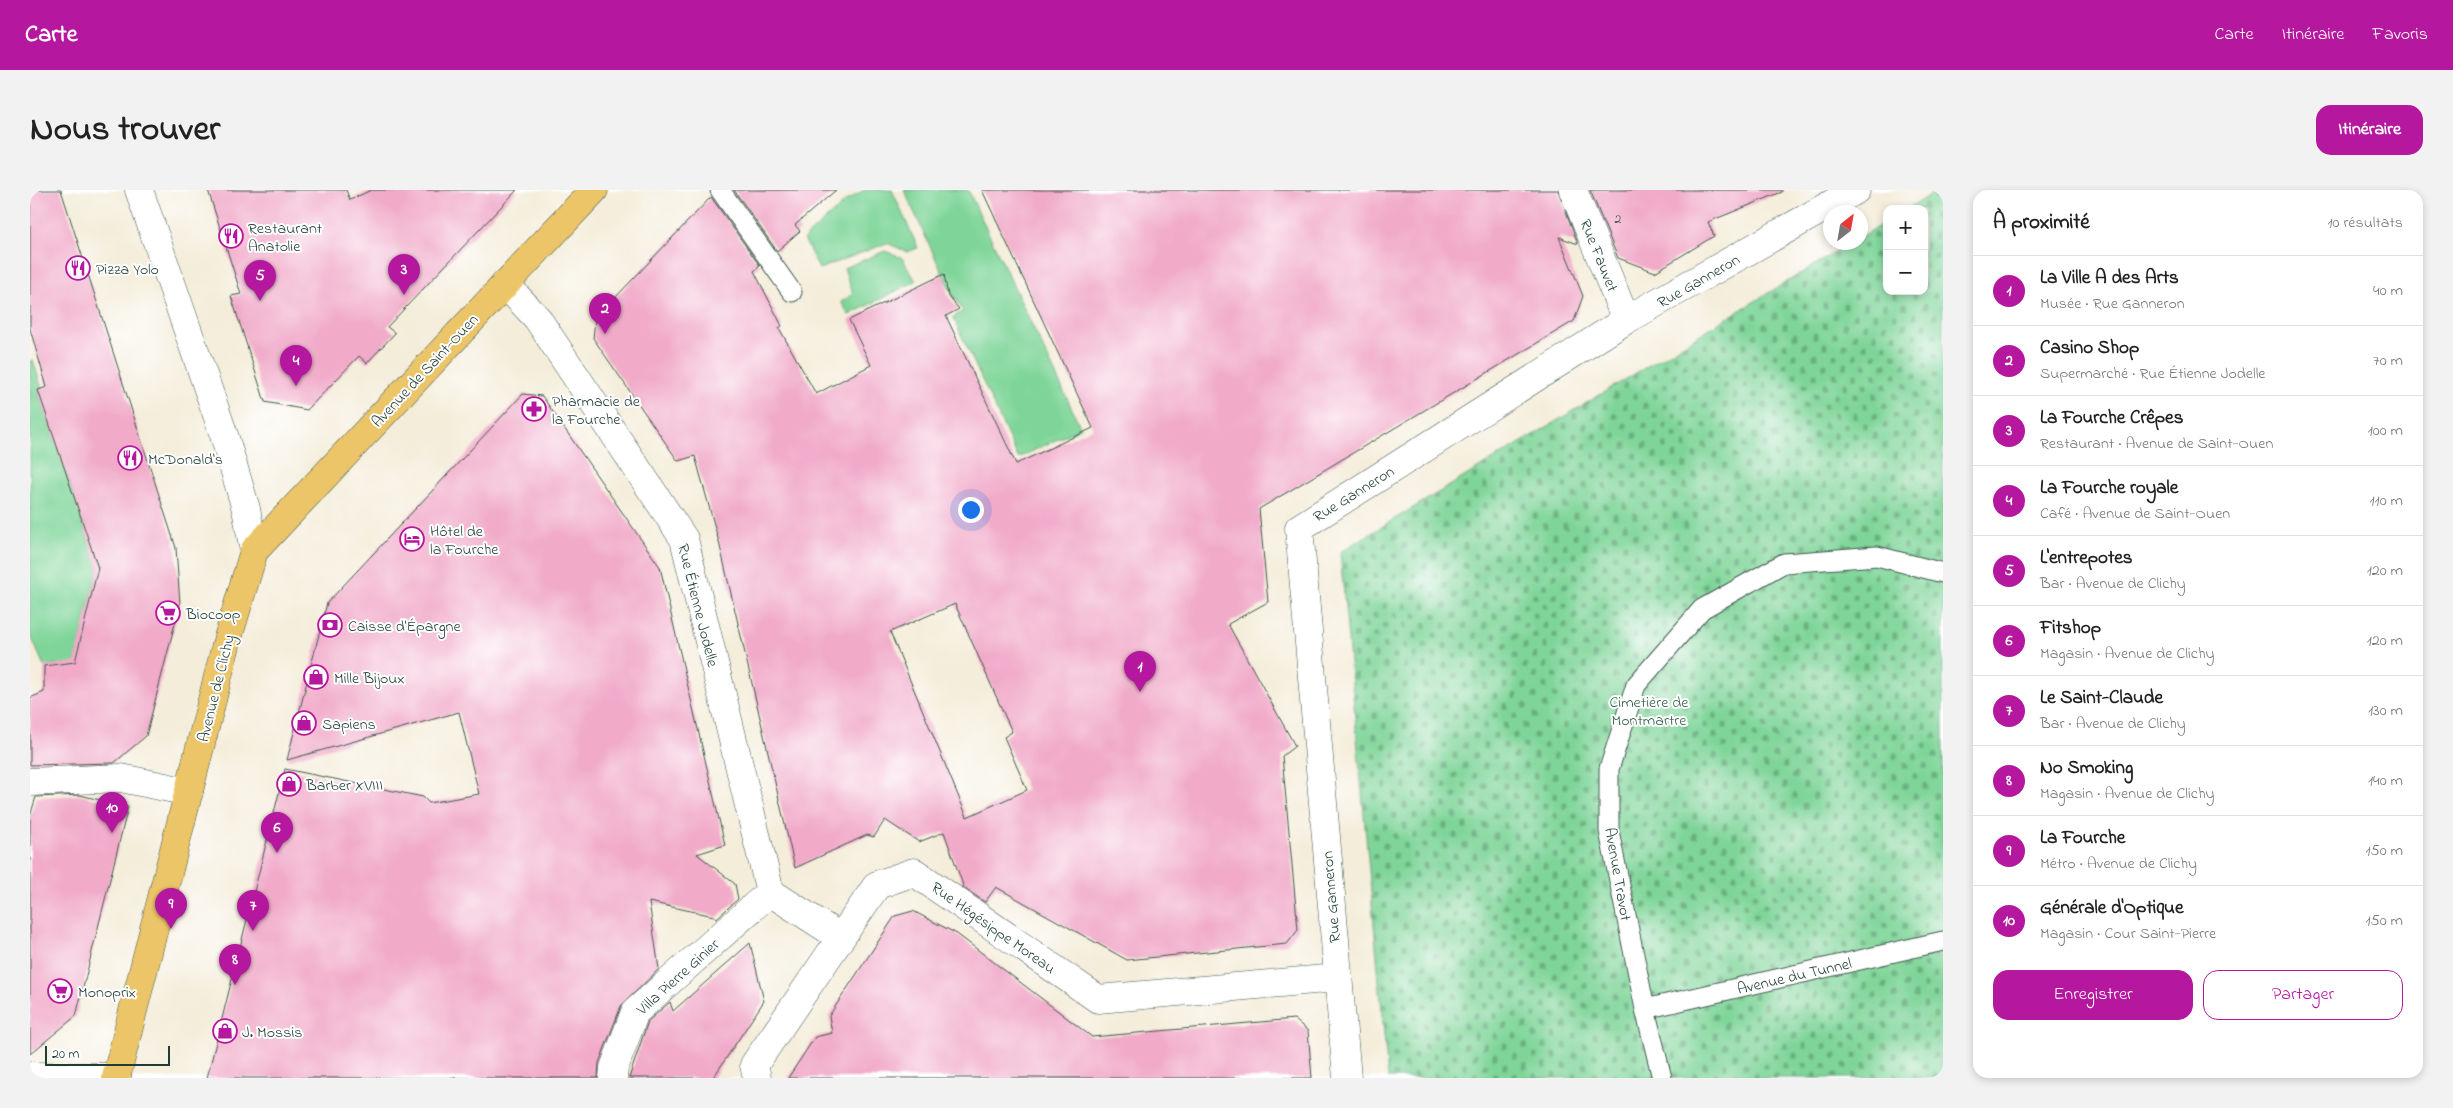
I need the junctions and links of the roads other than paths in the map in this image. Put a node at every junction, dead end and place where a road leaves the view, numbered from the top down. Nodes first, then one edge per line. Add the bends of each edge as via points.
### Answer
1 (139, 190) edge
2 (594, 190) edge
3 (720, 190) edge
4 (1573, 190) edge
5 (1856, 190) edge
6 (505, 284) junction
7 (792, 292) dead end
8 (1626, 320) junction
9 (254, 551) junction
10 (1943, 573) edge
11 (30, 782) edge
12 (189, 792) junction
13 (770, 892) junction
14 (840, 937) junction
15 (1943, 941) edge
16 (1338, 978) junction
17 (1645, 1008) junction
18 (30, 1076) edge
19 (116, 1078) edge
20 (613, 1078) edge
21 (757, 1078) edge
22 (1347, 1078) edge
23 (1662, 1078) edge

1 - 9 street, Avenue de Clichy via 224,435 246,509
2 - 6 main road, Avenue de Saint-Ouen
3 - 7 lane
4 - 8 street, Rue Fauvet
5 - 8 street, Rue Ganneron
6 - 9 main road, Avenue de Saint-Ouen
6 - 13 street, Rue Étienne Jodelle via 537,318 684,539
8 - 16 street, Rue Ganneron via 1299,528
9 - 12 main road, Avenue de Clichy via 227,641
10 - 17 lane, Avenue Travot via 1877,556 1784,563 1702,609 1636,685 1610,769 1609,831
11 - 12 street via 121,778
12 - 19 main road, Avenue de Clichy
13 - 14 street
13 - 20 street, Villa Pierre Ginier via 635,1012
14 - 16 street, Rue Hégésippe Moreau via 877,885 914,872 1098,999
14 - 21 street, Rue Hégésippe Moreau via 754,1065
15 - 17 lane, Avenue du Tunnel
16 - 22 street, Rue Ganneron
17 - 23 lane, Avenue Travot
18 - 19 street

